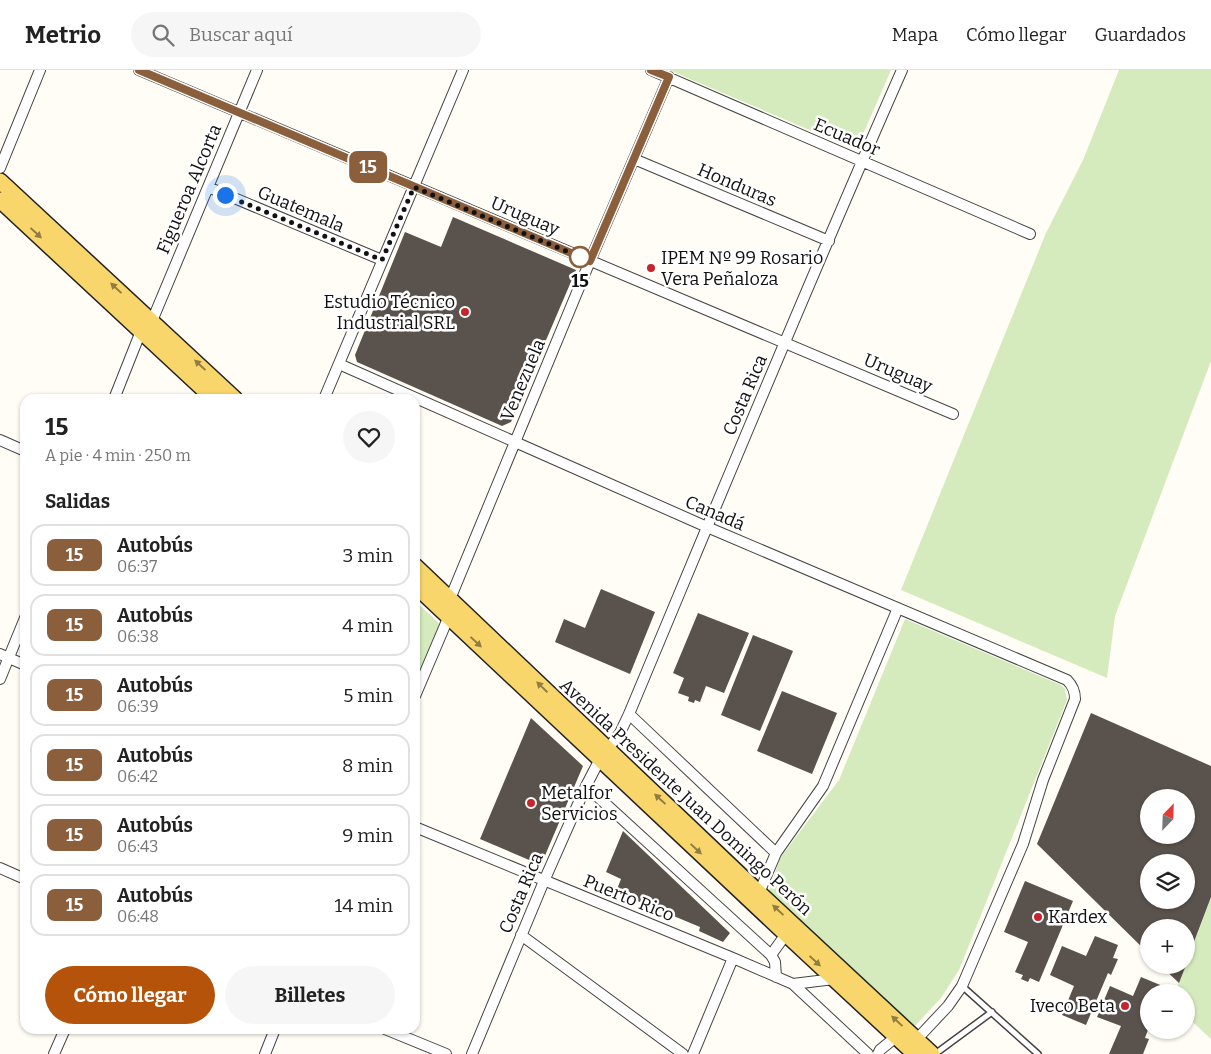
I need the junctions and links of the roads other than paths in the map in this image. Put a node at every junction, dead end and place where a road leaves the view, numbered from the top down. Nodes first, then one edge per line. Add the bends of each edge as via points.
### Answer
1 (40, 70) edge
2 (139, 70) edge
3 (257, 70) edge
4 (463, 70) edge
5 (651, 70) edge
6 (902, 70) edge
7 (669, 77) junction
8 (239, 113) junction
9 (634, 159) junction
10 (862, 161) junction
11 (0, 168) edge
12 (0, 181) edge
13 (208, 187) junction
14 (414, 187) junction
15 (0, 200) edge
16 (1030, 234) dead end
17 (829, 241) junction
18 (382, 260) junction
19 (590, 261) junction
20 (146, 326) junction
21 (784, 343) junction
22 (339, 364) junction
23 (116, 394) edge
24 (209, 394) edge
25 (229, 394) edge
26 (326, 394) edge
27 (405, 394) edge
28 (420, 401) edge
29 (953, 414) dead end
30 (0, 440) edge
31 (514, 443) junction
32 (20, 449) edge
33 (707, 527) junction
34 (420, 571) edge
35 (420, 589) edge
36 (450, 599) junction
37 (898, 608) junction
38 (450, 616) junction
39 (20, 627) edge
40 (4, 656) edge
41 (20, 663) edge
42 (0, 679) edge
43 (420, 685) edge
44 (629, 714) junction
45 (604, 754) junction
46 (586, 786) junction
47 (420, 829) edge
48 (776, 853) junction
49 (0, 868) edge
50 (20, 877) edge
51 (544, 881) junction
52 (759, 893) junction
53 (786, 934) junction
54 (521, 935) junction
55 (771, 955) junction
56 (733, 958) junction
57 (776, 977) junction
58 (834, 979) junction
59 (793, 984) junction
60 (962, 986) junction
61 (992, 1012) junction
62 (63, 1034) edge
63 (273, 1034) edge
64 (397, 1034) edge
65 (896, 1037) junction
66 (916, 1047) edge
67 (54, 1054) edge
68 (265, 1054) edge
69 (446, 1054) edge
70 (472, 1054) edge
71 (683, 1054) edge
72 (693, 1054) edge
73 (868, 1054) edge
74 (878, 1054) edge
75 (934, 1054) edge
76 (1038, 1054) edge

1 - 11 street
2 - 8 street, Uruguay
3 - 8 street, Figueroa Alcorta
4 - 14 street
5 - 7 street, Ecuador
6 - 10 street, Costa Rica
7 - 9 street, Venezuela
7 - 10 street, Ecuador
8 - 13 street, Figueroa Alcorta
8 - 14 street, Uruguay
9 - 17 street, Honduras
9 - 19 street, Venezuela
10 - 16 street, Ecuador
10 - 17 street, Costa Rica
20 -> 12 main road
13 - 18 street, Guatemala
13 - 20 street, Figueroa Alcorta
14 - 18 street
14 - 19 street, Uruguay
15 -> 20 main road
17 - 21 street, Costa Rica
18 - 22 street
19 - 21 street, Uruguay
19 - 31 street, Venezuela
20 - 23 street, Figueroa Alcorta
20 - 24 main road
25 -> 20 main road
21 - 29 street, Uruguay
21 - 33 street, Costa Rica
22 - 26 street
22 - 27 street, Canadá
28 - 31 street, Canadá
30 - 32 street
31 - 33 street, Canadá
31 - 36 street, Venezuela
33 - 37 street, Canadá
33 - 44 street, Costa Rica
34 - 36 main road, Avenida Presidente Juan Domingo Perón
35 - 38 main road, Avenida Presidente Juan Domingo Perón
36 - 38 street, Venezuela
45 -> 36 main road, Avenida Presidente Juan Domingo Perón
37 - 48 street via 823,786
37 - 60 street, Canadá via 1067,680 1075,692 1076,699 1043,780 1023,844
38 - 43 street, Venezuela
38 -> 45 main road, Avenida Presidente Juan Domingo Perón
39 - 40 street
40 - 41 street
40 - 42 street
44 - 45 street, Costa Rica
44 - 48 street
45 - 46 street, Costa Rica
52 -> 45 main road, Avenida Presidente Juan Domingo Perón
45 -> 53 main road, Avenida Presidente Juan Domingo Perón
46 - 51 street, Costa Rica
46 - 55 street
47 - 51 street, Puerto Rico
48 - 52 street
49 - 50 street
51 - 54 street, Costa Rica
51 - 56 street, Puerto Rico
66 -> 52 main road, Avenida Presidente Juan Domingo Perón
53 - 55 street
53 -> 58 main road, Avenida Presidente Juan Domingo Perón
54 - 70 street, Costa Rica
54 - 71 street
55 - 57 street
56 - 57 street, Puerto Rico
56 - 72 street
57 - 59 street, Puerto Rico
58 - 59 street, Puerto Rico
58 - 65 main road, Avenida Presidente Juan Domingo Perón
59 - 73 street
60 - 61 lane
60 - 66 street
61 - 75 lane
61 - 76 lane
62 - 67 street
63 - 68 street
64 - 69 street
65 - 66 main road, Avenida Presidente Juan Domingo Perón
65 - 74 street
66 - 75 main road, Avenida Presidente Juan Domingo Perón

